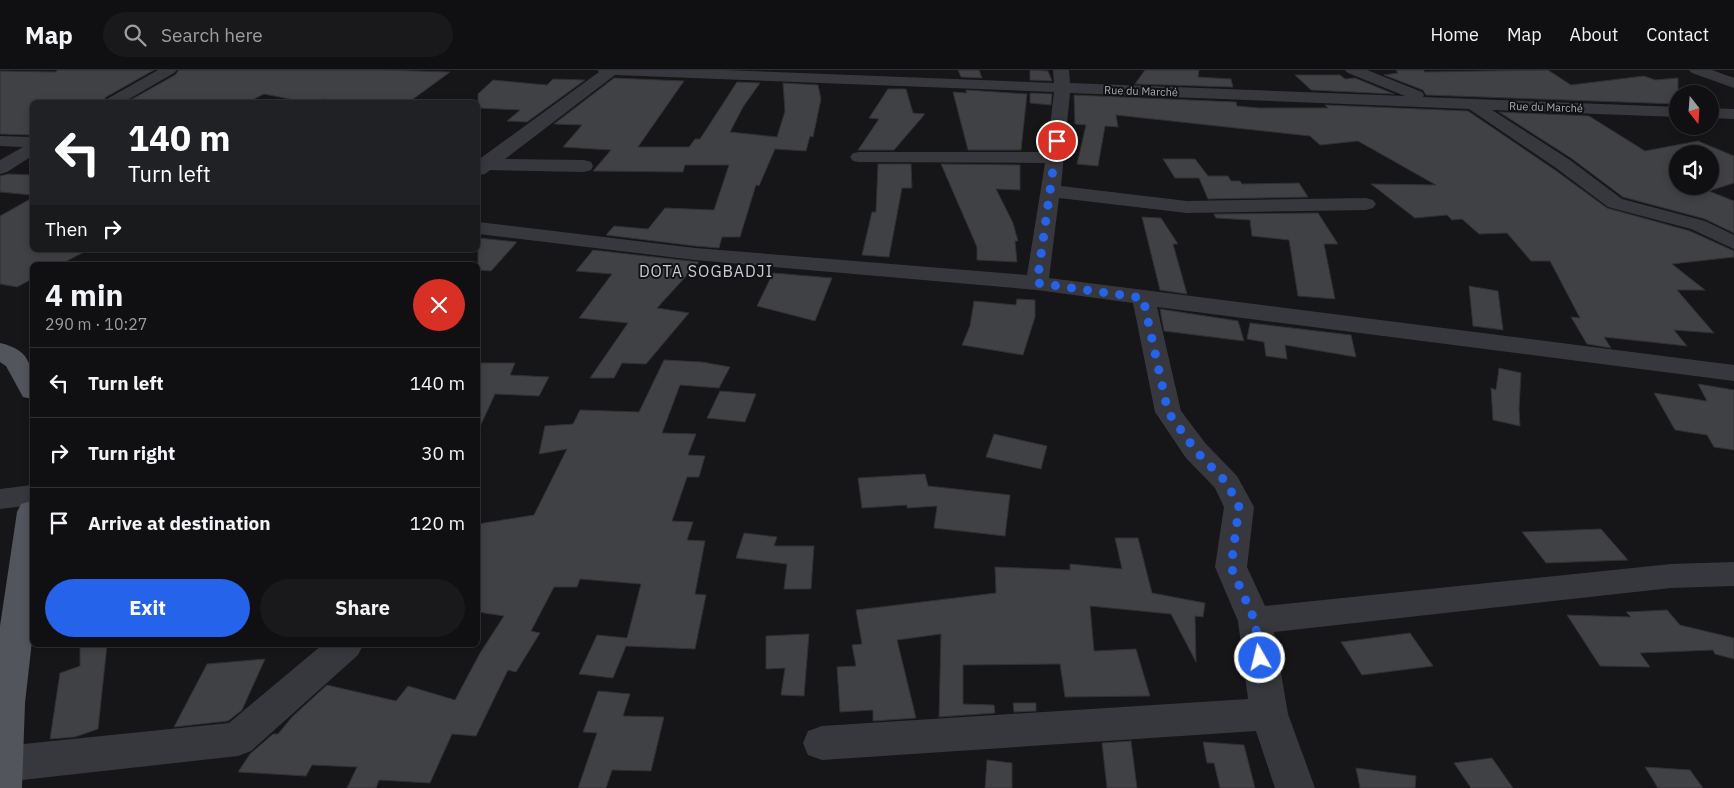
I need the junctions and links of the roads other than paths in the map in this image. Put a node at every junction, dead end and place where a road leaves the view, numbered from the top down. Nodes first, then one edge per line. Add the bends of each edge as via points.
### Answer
1 (169, 70) edge
2 (605, 70) edge
3 (612, 70) edge
4 (1353, 70) edge
5 (1697, 70) edge
6 (1062, 79) edge
7 (1734, 83) edge
8 (116, 100) edge
9 (1436, 103) junction
10 (1474, 105) junction
11 (1669, 112) edge
12 (1719, 113) edge
13 (1734, 114) edge
14 (0, 141) edge
15 (30, 142) edge
16 (30, 150) edge
17 (859, 157) dead end
18 (1055, 158) junction
19 (4, 166) edge
20 (584, 166) dead end
21 (481, 167) edge
22 (30, 168) edge
23 (1050, 191) junction
24 (1366, 204) dead end
25 (480, 228) edge
26 (1734, 243) edge
27 (1037, 283) junction
28 (1143, 298) junction
29 (0, 350) edge
30 (1734, 374) edge
31 (30, 384) edge
32 (30, 495) edge
33 (0, 499) edge
34 (30, 525) edge
35 (1734, 574) edge
36 (1255, 621) junction
37 (344, 647) edge
38 (3, 706) edge
39 (1269, 714) junction
40 (822, 743) dead end
41 (3, 776) edge
42 (1295, 788) edge

1 - 8 street
2 - 3 street, Rue du Marché
3 - 6 street, Rue du Marché
3 - 21 street
4 - 9 street
5 - 7 street
6 - 9 street, Rue du Marché
6 - 18 street
9 - 10 street, Rue du Marché
10 - 11 street, Rue du Marché
10 - 26 street via 1615,203 1698,225
12 - 13 street
14 - 15 street
16 - 19 street
17 - 18 street
18 - 23 street
19 - 22 street
20 - 21 street
23 - 24 street via 1186,207
23 - 27 street
25 - 27 street via 685,253
27 - 28 street
28 - 30 street
28 - 36 street via 1168,412 1196,451 1227,483 1239,507 1231,567
29 - 31 main road via 18,362
32 - 33 street
34 - 38 main road
35 - 36 street via 1671,576
36 - 39 street
37 - 41 street via 238,739
38 - 41 main road
39 - 40 street
39 - 42 street

